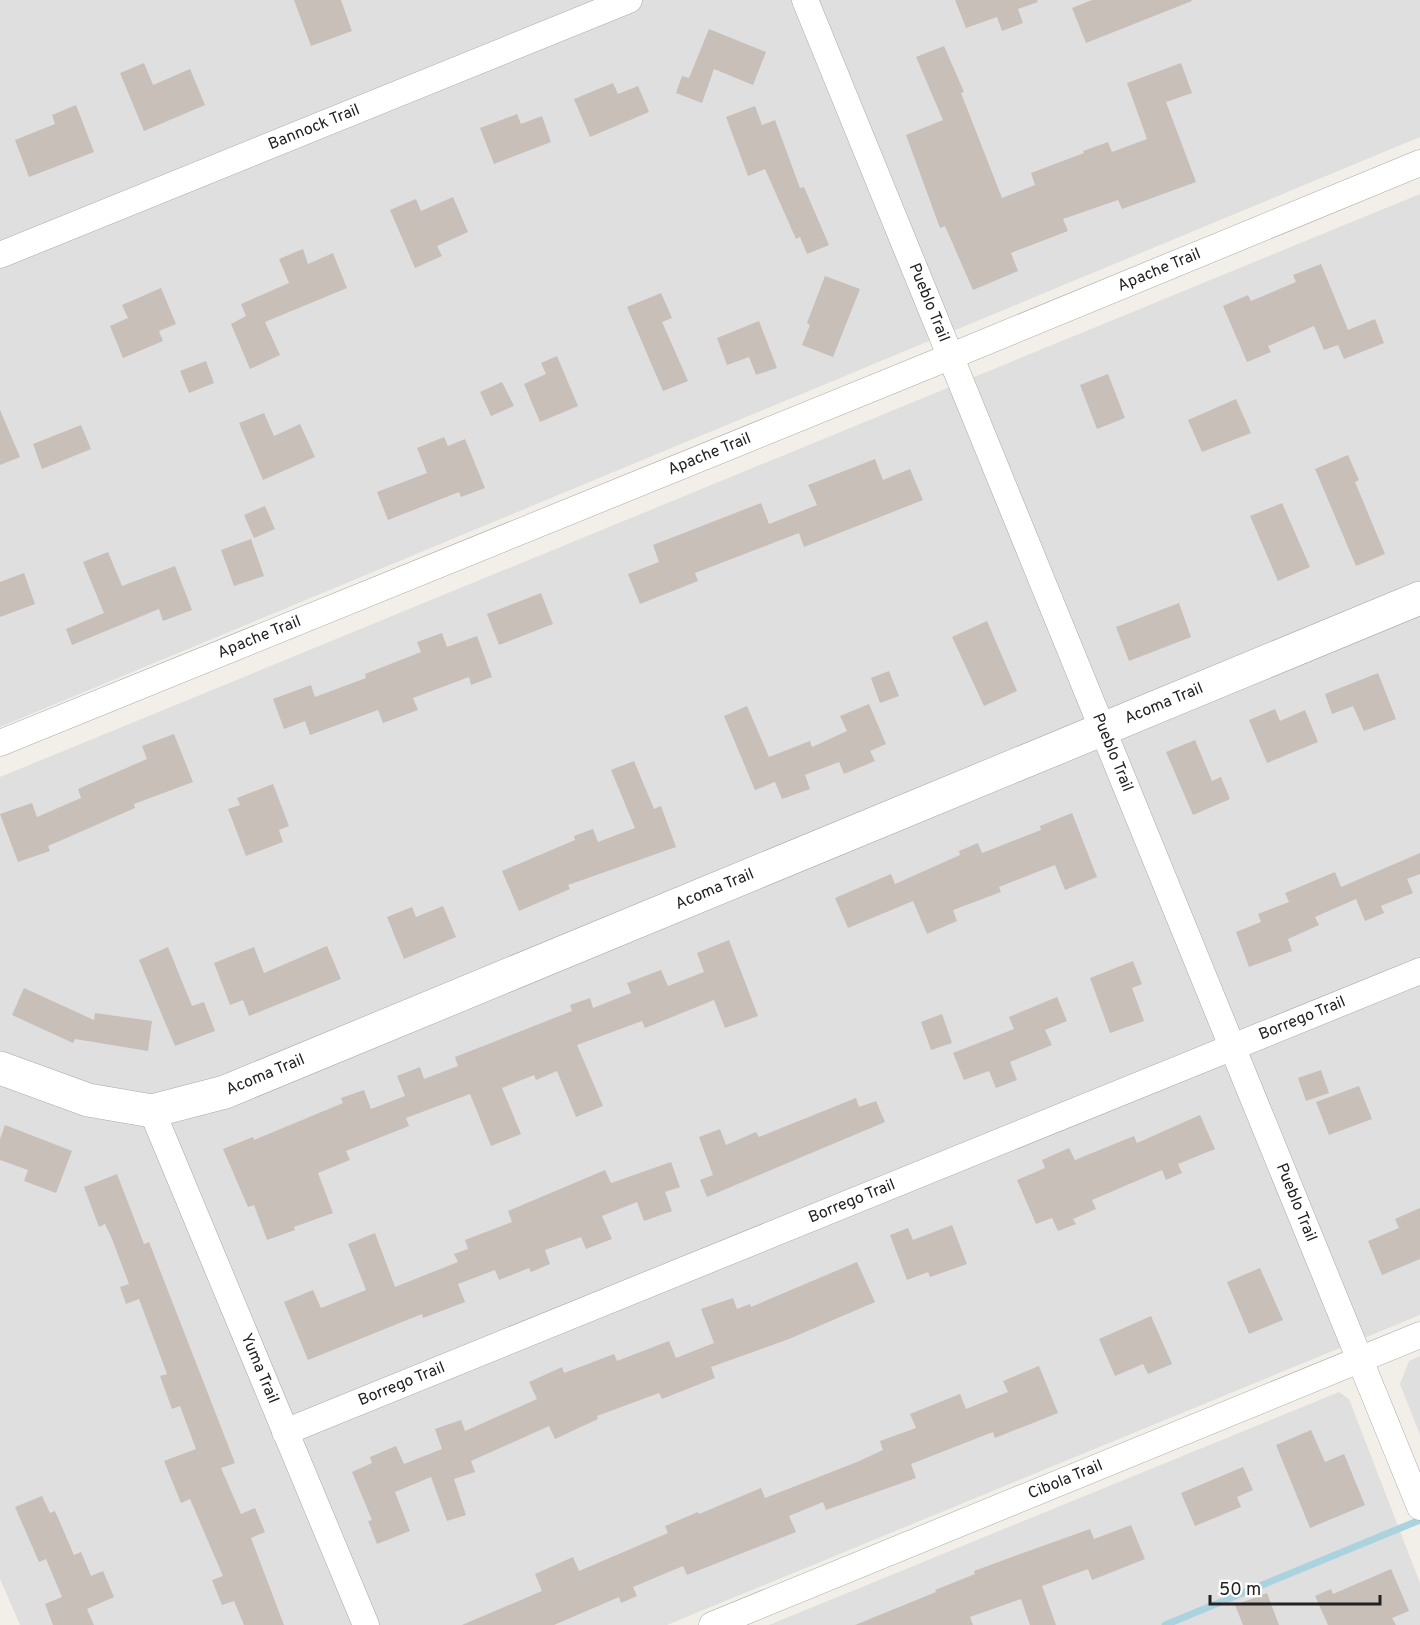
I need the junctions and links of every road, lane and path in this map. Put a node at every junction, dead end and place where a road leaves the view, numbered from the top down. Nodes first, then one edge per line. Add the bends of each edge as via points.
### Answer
1 (629, 0) edge
2 (805, 0) edge
3 (1420, 163) edge
4 (0, 255) edge
5 (950, 357) junction
6 (1420, 598) edge
7 (1102, 728) junction
8 (0, 743) edge
9 (1420, 971) edge
10 (1233, 1048) junction
11 (0, 1068) edge
12 (152, 1111) junction
13 (1420, 1335) edge
14 (1360, 1359) junction
15 (285, 1432) junction
16 (1420, 1507) edge
17 (366, 1625) edge
18 (712, 1625) edge

1 - 4 street, Bannock Trail
2 - 5 street, Pueblo Trail
3 - 5 street, Apache Trail
5 - 7 street, Pueblo Trail
5 - 8 street, Apache Trail
6 - 7 street, Acoma Trail
7 - 10 street, Pueblo Trail
7 - 12 street, Acoma Trail via 225,1092
9 - 10 street, Borrego Trail
10 - 14 street, Pueblo Trail
10 - 15 street, Borrego Trail
11 - 12 street, Acoma Trail via 88,1100
12 - 15 street, Yuma Trail
13 - 14 street, Cibola Trail
14 - 16 street, Pueblo Trail
14 - 18 street, Cibola Trail
15 - 17 street, Yuma Trail

